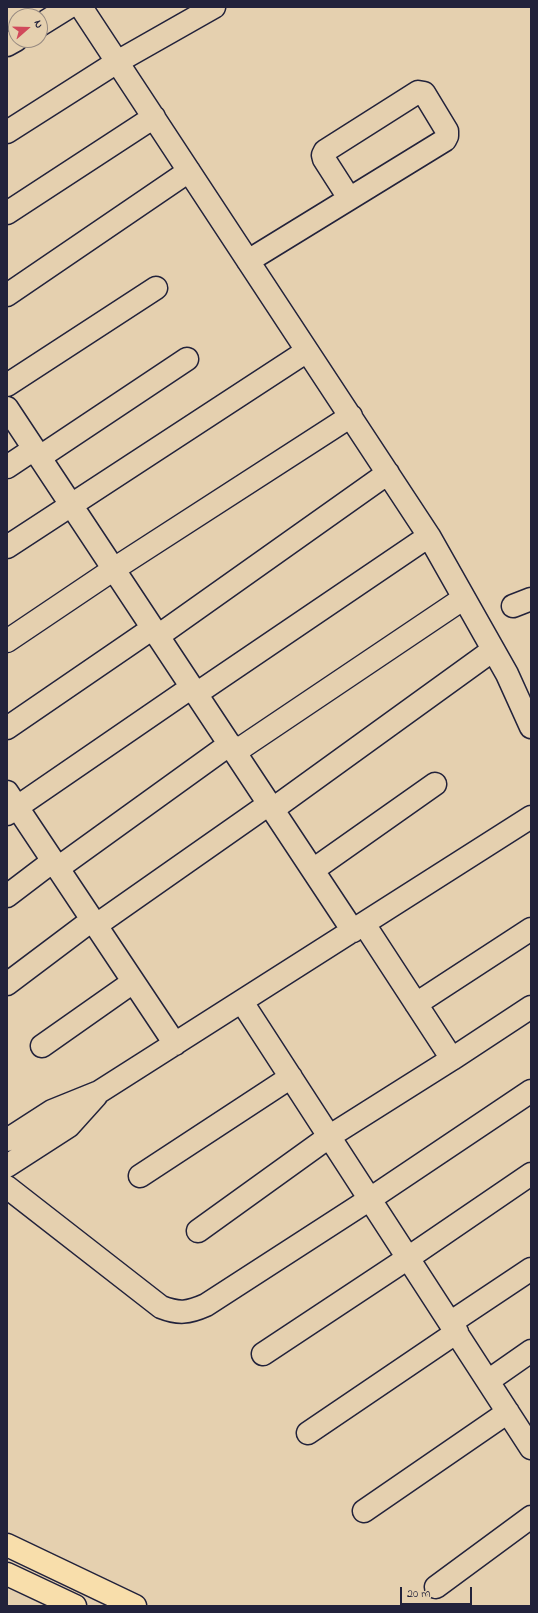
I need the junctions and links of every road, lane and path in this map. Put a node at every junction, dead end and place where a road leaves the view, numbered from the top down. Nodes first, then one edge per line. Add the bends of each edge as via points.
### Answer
1 (69, 7) edge
2 (81, 7) edge
3 (214, 7) edge
4 (48, 20) edge
5 (118, 62) junction
6 (154, 117) junction
7 (7, 132) edge
8 (189, 171) junction
9 (349, 198) junction
10 (7, 213) edge
11 (248, 261) junction
12 (156, 288) dead end
13 (7, 296) edge
14 (307, 351) junction
15 (187, 359) dead end
16 (7, 385) edge
17 (7, 408) edge
18 (351, 416) junction
19 (37, 453) junction
20 (7, 467) edge
21 (388, 473) junction
22 (72, 506) junction
23 (429, 536) junction
24 (7, 547) edge
25 (114, 569) junction
26 (464, 598) junction
27 (156, 632) junction
28 (7, 641) edge
29 (493, 650) junction
30 (194, 690) junction
31 (7, 728) edge
32 (531, 728) edge
33 (232, 748) junction
34 (435, 784) dead end
35 (10, 804) edge
36 (271, 806) junction
37 (531, 817) edge
38 (55, 865) junction
39 (313, 870) junction
40 (7, 896) edge
41 (94, 923) junction
42 (359, 927) junction
43 (531, 930) edge
44 (133, 982) junction
45 (7, 984) edge
46 (242, 1002) junction
47 (416, 1004) junction
48 (531, 1006) edge
49 (175, 1044) junction
50 (42, 1046) dead end
51 (452, 1059) junction
52 (291, 1077) junction
53 (531, 1091) edge
54 (99, 1092) junction
55 (330, 1136) junction
56 (7, 1140) edge
57 (7, 1166) edge
58 (531, 1174) edge
59 (140, 1176) dead end
60 (7, 1187) edge
61 (370, 1199) junction
62 (198, 1231) dead end
63 (408, 1258) junction
64 (531, 1269) edge
65 (453, 1327) junction
66 (531, 1351) edge
67 (263, 1354) dead end
68 (488, 1381) junction
69 (508, 1412) junction
70 (308, 1433) dead end
71 (529, 1442) edge
72 (364, 1511) dead end
73 (531, 1517) edge
74 (7, 1545) edge
75 (7, 1574) edge
76 (436, 1587) dead end
77 (75, 1606) edge
78 (135, 1606) edge

1 - 4 street
2 - 5 street
3 - 5 street
5 - 6 street
5 - 7 street
6 - 8 street
6 - 10 street
8 - 11 street
8 - 13 street
9 - 9 street via 324,159 325,151 418,92 424,93 446,131 445,140
9 - 11 street
11 - 14 street
12 - 16 street
14 - 18 street
14 - 22 street
15 - 19 street
17 - 19 street
18 - 21 street
18 - 25 street
19 - 20 street
19 - 22 street
21 - 23 street
21 - 27 street
22 - 24 street
22 - 25 street
23 - 26 street
23 - 30 street
25 - 27 street
25 - 28 street
26 - 29 street
26 - 33 street
27 - 30 street
27 - 31 street
29 - 32 street
29 - 36 street
30 - 33 street
30 - 35 street
33 - 36 street
33 - 38 street
34 - 39 street
35 - 38 street
36 - 39 street
36 - 41 street
37 - 42 street
38 - 40 street
38 - 41 street
39 - 42 street
41 - 44 street
41 - 45 street
42 - 46 street
42 - 47 street
43 - 47 street
44 - 49 street
44 - 50 street
46 - 49 street
46 - 52 street
47 - 51 street
48 - 51 street
49 - 54 street
51 - 55 street
52 - 55 street
52 - 59 street
53 - 61 street
54 - 56 street via 52,1111
54 - 57 street via 69,1126
55 - 61 street
55 - 62 street
58 - 63 street
60 - 61 street via 161,1307 174,1312 191,1312 206,1305
61 - 63 street
63 - 65 street
63 - 67 street
64 - 65 street
65 - 68 street
65 - 70 street
66 - 68 street
68 - 69 street
69 - 71 street
69 - 72 street
73 - 76 street
74 - 78 main road
75 - 77 main road

